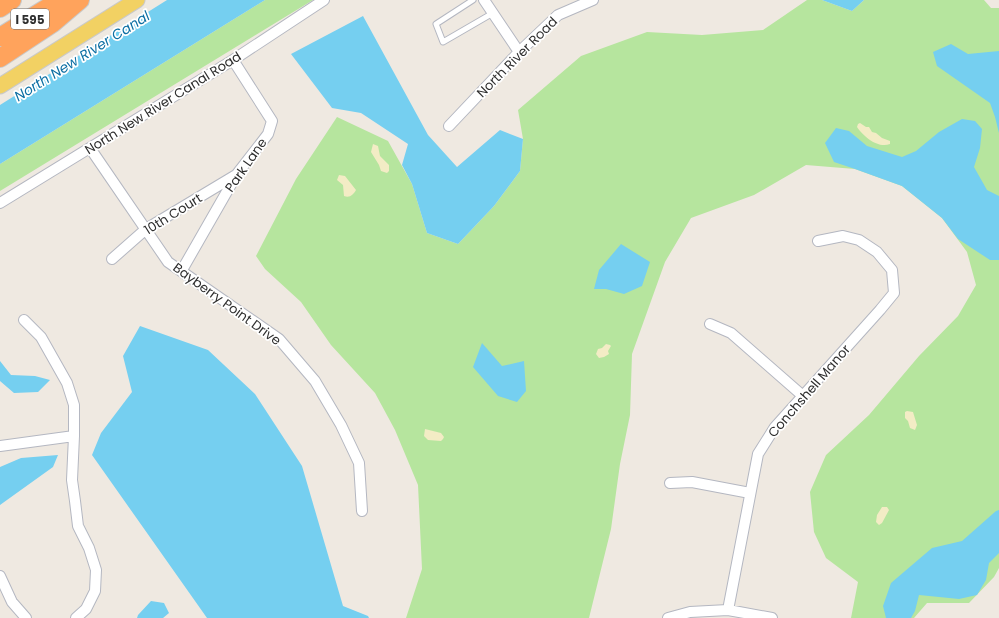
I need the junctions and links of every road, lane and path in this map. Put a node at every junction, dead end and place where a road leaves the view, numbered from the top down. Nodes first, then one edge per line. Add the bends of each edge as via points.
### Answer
1 (12, 0) edge
2 (60, 0) edge
3 (80, 0) edge
4 (137, 0) edge
5 (324, 0) edge
6 (473, 0) edge
7 (484, 0) edge
8 (593, 0) edge
9 (0, 8) edge
10 (493, 13) junction
11 (0, 37) edge
12 (519, 52) junction
13 (0, 58) edge
14 (233, 60) junction
15 (0, 86) edge
16 (449, 126) dead end
17 (90, 148) junction
18 (237, 174) junction
19 (0, 203) edge
20 (146, 229) junction
21 (818, 241) dead end
22 (112, 259) dead end
23 (182, 270) junction
24 (24, 320) dead end
25 (710, 324) dead end
26 (803, 396) junction
27 (74, 436) junction
28 (0, 446) edge
29 (670, 483) dead end
30 (750, 493) junction
31 (362, 510) dead end
32 (0, 576) edge
33 (728, 610) junction
34 (26, 618) edge
35 (76, 618) edge
36 (668, 618) edge
37 (772, 618) edge

1 - 9 highway
2 - 11 highway, I 595
3 - 13 highway via 53,23
4 - 15 main road
5 - 14 street, North New River Canal Road
6 - 10 lane via 436,24 443,42
7 - 10 street
8 - 12 street, North River Road via 558,15
10 - 12 street
12 - 16 street, North River Road
14 - 17 street, North New River Canal Road
14 - 18 street, Park Lane via 272,121 268,134
17 - 19 street, North New River Canal Road
17 - 20 street, Bayberry Point Drive
18 - 20 street, 10th Court
18 - 23 street, Park Lane
20 - 22 street, 10th Court
20 - 23 street, Bayberry Point Drive via 168,262
21 - 26 street, Conchshell Manor via 843,236 859,240 876,252 892,270 894,293
23 - 31 street, Bayberry Point Drive via 279,339 316,381 359,463
24 - 27 street via 41,338 67,383 74,405
25 - 26 street via 731,333
26 - 30 street, Conchshell Manor via 775,427 758,454
27 - 28 street
27 - 35 street via 72,480 78,526 96,570 95,591 86,609
29 - 30 street via 692,482
30 - 33 street, Conchshell Manor
32 - 34 street via 12,602
33 - 36 street via 690,612
33 - 37 street

